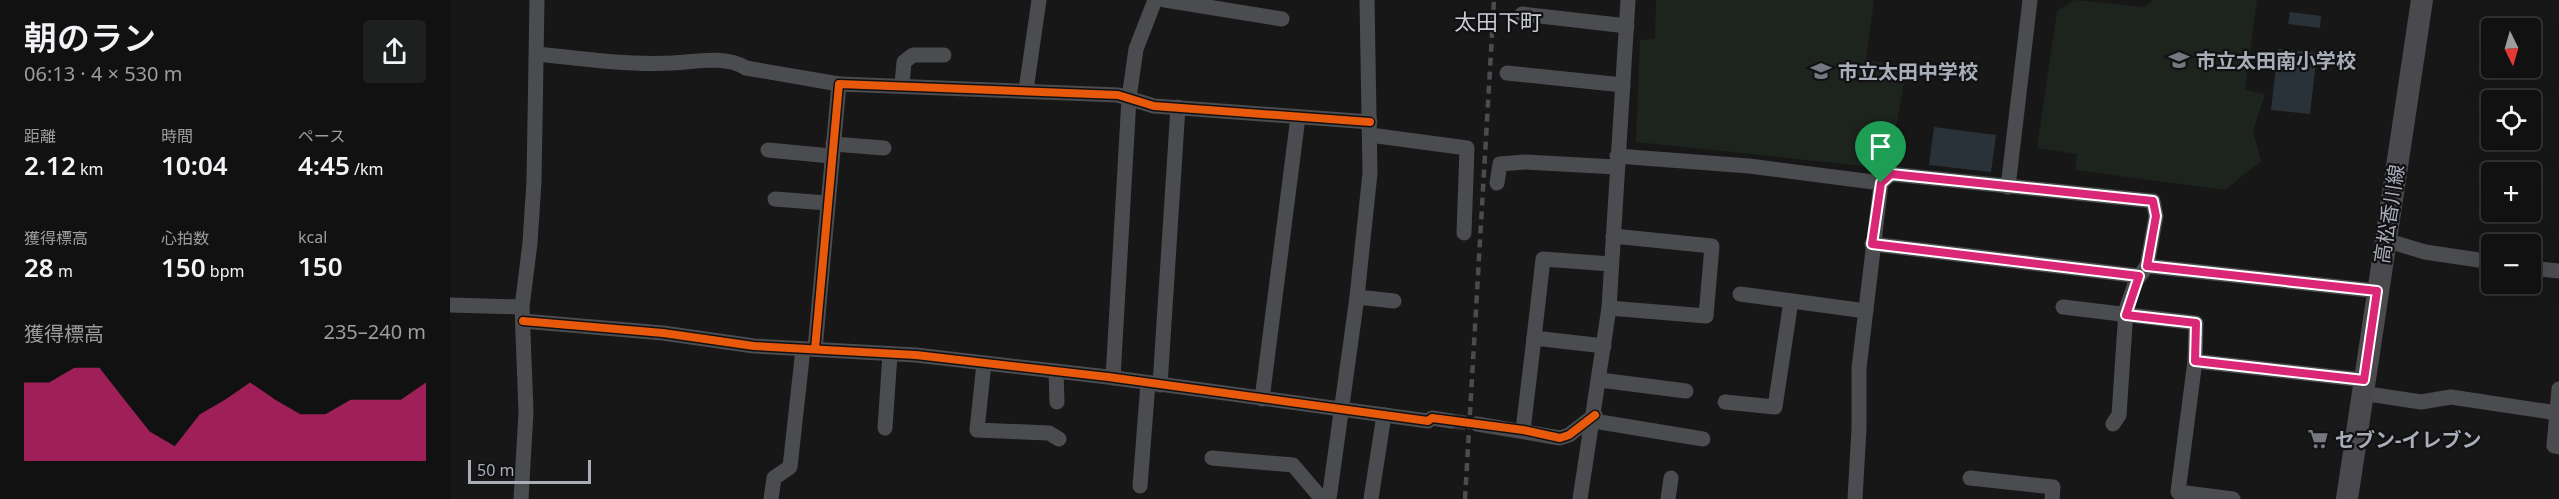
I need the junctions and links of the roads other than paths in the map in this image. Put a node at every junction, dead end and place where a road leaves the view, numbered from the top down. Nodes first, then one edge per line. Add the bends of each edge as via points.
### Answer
1 (537, 0) edge
2 (1039, 0) edge
3 (1155, 0) edge
4 (1166, 0) edge
5 (1367, 0) edge
6 (1628, 0) edge
7 (2030, 0) edge
8 (2422, 0) edge
9 (1522, 14) dead end
10 (1282, 19) dead end
11 (1627, 26) junction
12 (537, 54) junction
13 (944, 55) dead end
14 (1506, 73) dead end
15 (838, 84) junction
16 (1623, 85) junction
17 (902, 86) junction
18 (1026, 90) junction
19 (1129, 98) junction
20 (1178, 107) junction
21 (1298, 117) junction
22 (1370, 128) junction
23 (884, 148) dead end
24 (768, 150) dead end
25 (832, 150) junction
26 (1617, 162) junction
27 (1497, 183) dead end
28 (1881, 183) junction
29 (2008, 187) junction
30 (775, 199) dead end
31 (826, 203) junction
32 (1464, 233) dead end
33 (1613, 236) junction
34 (2385, 240) junction
35 (1872, 244) junction
36 (2481, 260) edge
37 (1611, 264) junction
38 (2541, 269) edge
39 (2143, 271) junction
40 (2559, 271) edge
41 (2377, 291) junction
42 (1740, 294) dead end
43 (1357, 297) junction
44 (1394, 301) dead end
45 (1791, 301) junction
46 (450, 305) edge
47 (2063, 307) dead end
48 (1609, 308) junction
49 (1866, 311) junction
50 (522, 314) junction
51 (2126, 315) junction
52 (1534, 338) junction
53 (1604, 346) junction
54 (809, 349) junction
55 (890, 354) junction
56 (2195, 361) junction
57 (984, 363) junction
58 (1056, 371) junction
59 (1113, 378) junction
60 (1600, 380) junction
61 (1154, 384) junction
62 (2363, 386) junction
63 (2559, 388) edge
64 (1686, 391) dead end
65 (1262, 399) junction
66 (1057, 402) dead end
67 (1725, 402) dead end
68 (1342, 409) junction
69 (2557, 413) junction
70 (1384, 415) junction
71 (1594, 418) junction
72 (1451, 421) tunnel mouth
73 (1477, 424) tunnel mouth
74 (2113, 424) dead end
75 (885, 428) dead end
76 (1523, 430) junction
77 (1059, 439) dead end
78 (1703, 439) dead end
79 (2559, 447) edge
80 (1212, 458) dead end
81 (1671, 478) dead end
82 (1970, 478) dead end
83 (1140, 486) dead end
84 (521, 499) edge
85 (771, 499) edge
86 (1322, 499) edge
87 (1329, 499) edge
88 (1371, 499) edge
89 (1580, 499) edge
90 (1668, 499) edge
91 (1855, 499) edge
92 (2052, 499) edge
93 (2233, 499) edge
94 (2347, 499) edge

1 - 12 street
2 - 18 street
3 - 19 street via 1136,49
4 - 10 street
5 - 22 street
6 - 11 street
7 - 29 street
8 - 34 main road, 高松香川線
9 - 11 street
11 - 16 street
12 - 15 street via 598,60 739,63 746,68
12 - 50 street via 531,243
13 - 17 street via 913,55 904,62
14 - 16 street
15 - 17 street
15 - 25 street
16 - 26 street
17 - 18 street
18 - 19 street via 1118,94
19 - 20 street via 1154,106
19 - 59 street
20 - 21 street
20 - 61 street
21 - 22 street
21 - 65 street
22 - 32 street via 1467,148
22 - 43 street via 1370,173
23 - 25 street
24 - 25 street
25 - 31 street
26 - 27 street via 1500,164
26 - 28 street via 1749,166
26 - 33 street
28 - 29 street via 1891,174
28 - 35 street
29 - 39 street via 2153,201 2156,216
30 - 31 street
31 - 54 street
33 - 37 street
33 - 48 street via 1712,246 1706,316
34 - 36 street via 2425,252
34 - 41 main road, 高松香川線
35 - 39 street
35 - 49 street
37 - 48 street
37 - 52 street via 1543,259
38 - 40 street
39 - 41 street
39 - 51 street
41 - 62 main road, 高松香川線
42 - 45 street
43 - 44 street
43 - 68 street
45 - 49 street
45 - 67 street via 1775,407
46 - 50 street
47 - 51 street
48 - 53 street
49 - 91 street via 1859,368
50 - 54 street via 754,346
50 - 84 street via 526,411
51 - 56 street via 2196,323
51 - 74 street via 2120,415
52 - 53 street
52 - 76 street
53 - 60 street
54 - 55 street
54 - 85 street via 790,467 774,478
55 - 57 street
55 - 75 street
56 - 62 street
56 - 93 street via 2178,492
57 - 58 street
57 - 77 street via 977,430 1049,433
58 - 59 street
58 - 66 street
59 - 61 street
60 - 64 street
60 - 71 street
61 - 65 street
61 - 83 street
62 - 69 street via 2421,402 2451,397
62 - 94 main road, 高松香川線
63 - 69 street
65 - 68 street
68 - 70 street
68 - 87 street
69 - 79 street via 2554,446
70 - 72 street
70 - 88 street
71 - 76 street via 1560,438
71 - 78 street
71 - 89 street
73 - 76 street
80 - 86 street via 1293,465
81 - 90 street
82 - 92 street via 2053,487

